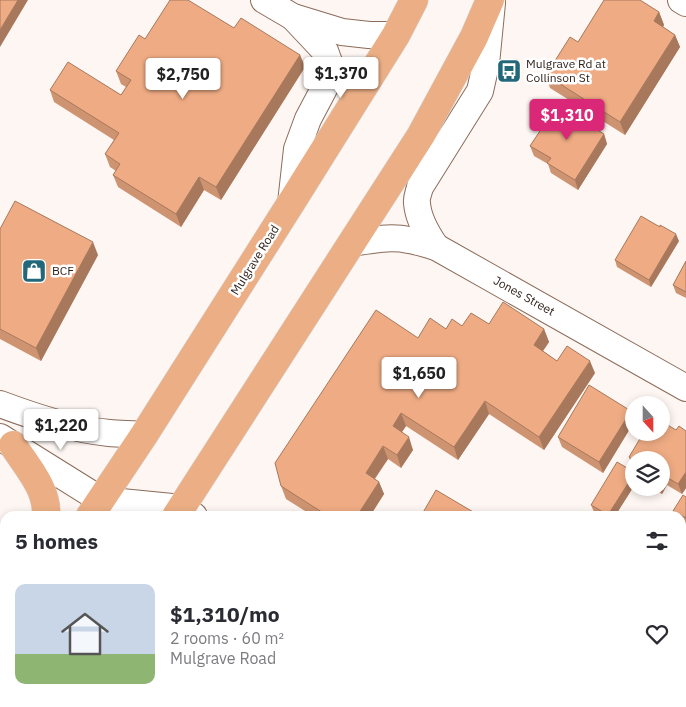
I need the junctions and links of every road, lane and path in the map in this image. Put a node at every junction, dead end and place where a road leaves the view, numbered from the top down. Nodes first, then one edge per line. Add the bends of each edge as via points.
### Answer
1 (264, 0) edge
2 (414, 0) edge
3 (491, 0) edge
4 (681, 0) edge
5 (686, 3) edge
6 (293, 17) junction
7 (396, 35) junction
8 (291, 203) junction
9 (352, 243) junction
10 (436, 247) junction
11 (686, 388) edge
12 (0, 404) edge
13 (144, 435) junction
14 (6, 441) edge
15 (95, 508) edge
16 (46, 511) edge
17 (140, 511) edge
18 (186, 511) edge

1 - 6 street
2 - 7 main road, Mulgrave Road
3 - 9 main road via 421,135
3 - 10 street via 486,64 480,91 420,187 416,201 422,223
4 - 5 street
6 - 7 street via 342,32
6 - 8 street via 325,51 329,75 297,149
7 - 8 main road, Mulgrave Road
8 - 13 main road, Mulgrave Road
9 - 10 street, Jones Street via 400,239
9 - 18 main road
10 - 11 street, Jones Street
12 - 13 street via 70,426
13 - 15 main road, Mulgrave Road
14 - 15 street
14 - 16 main road via 42,490
15 - 17 street

